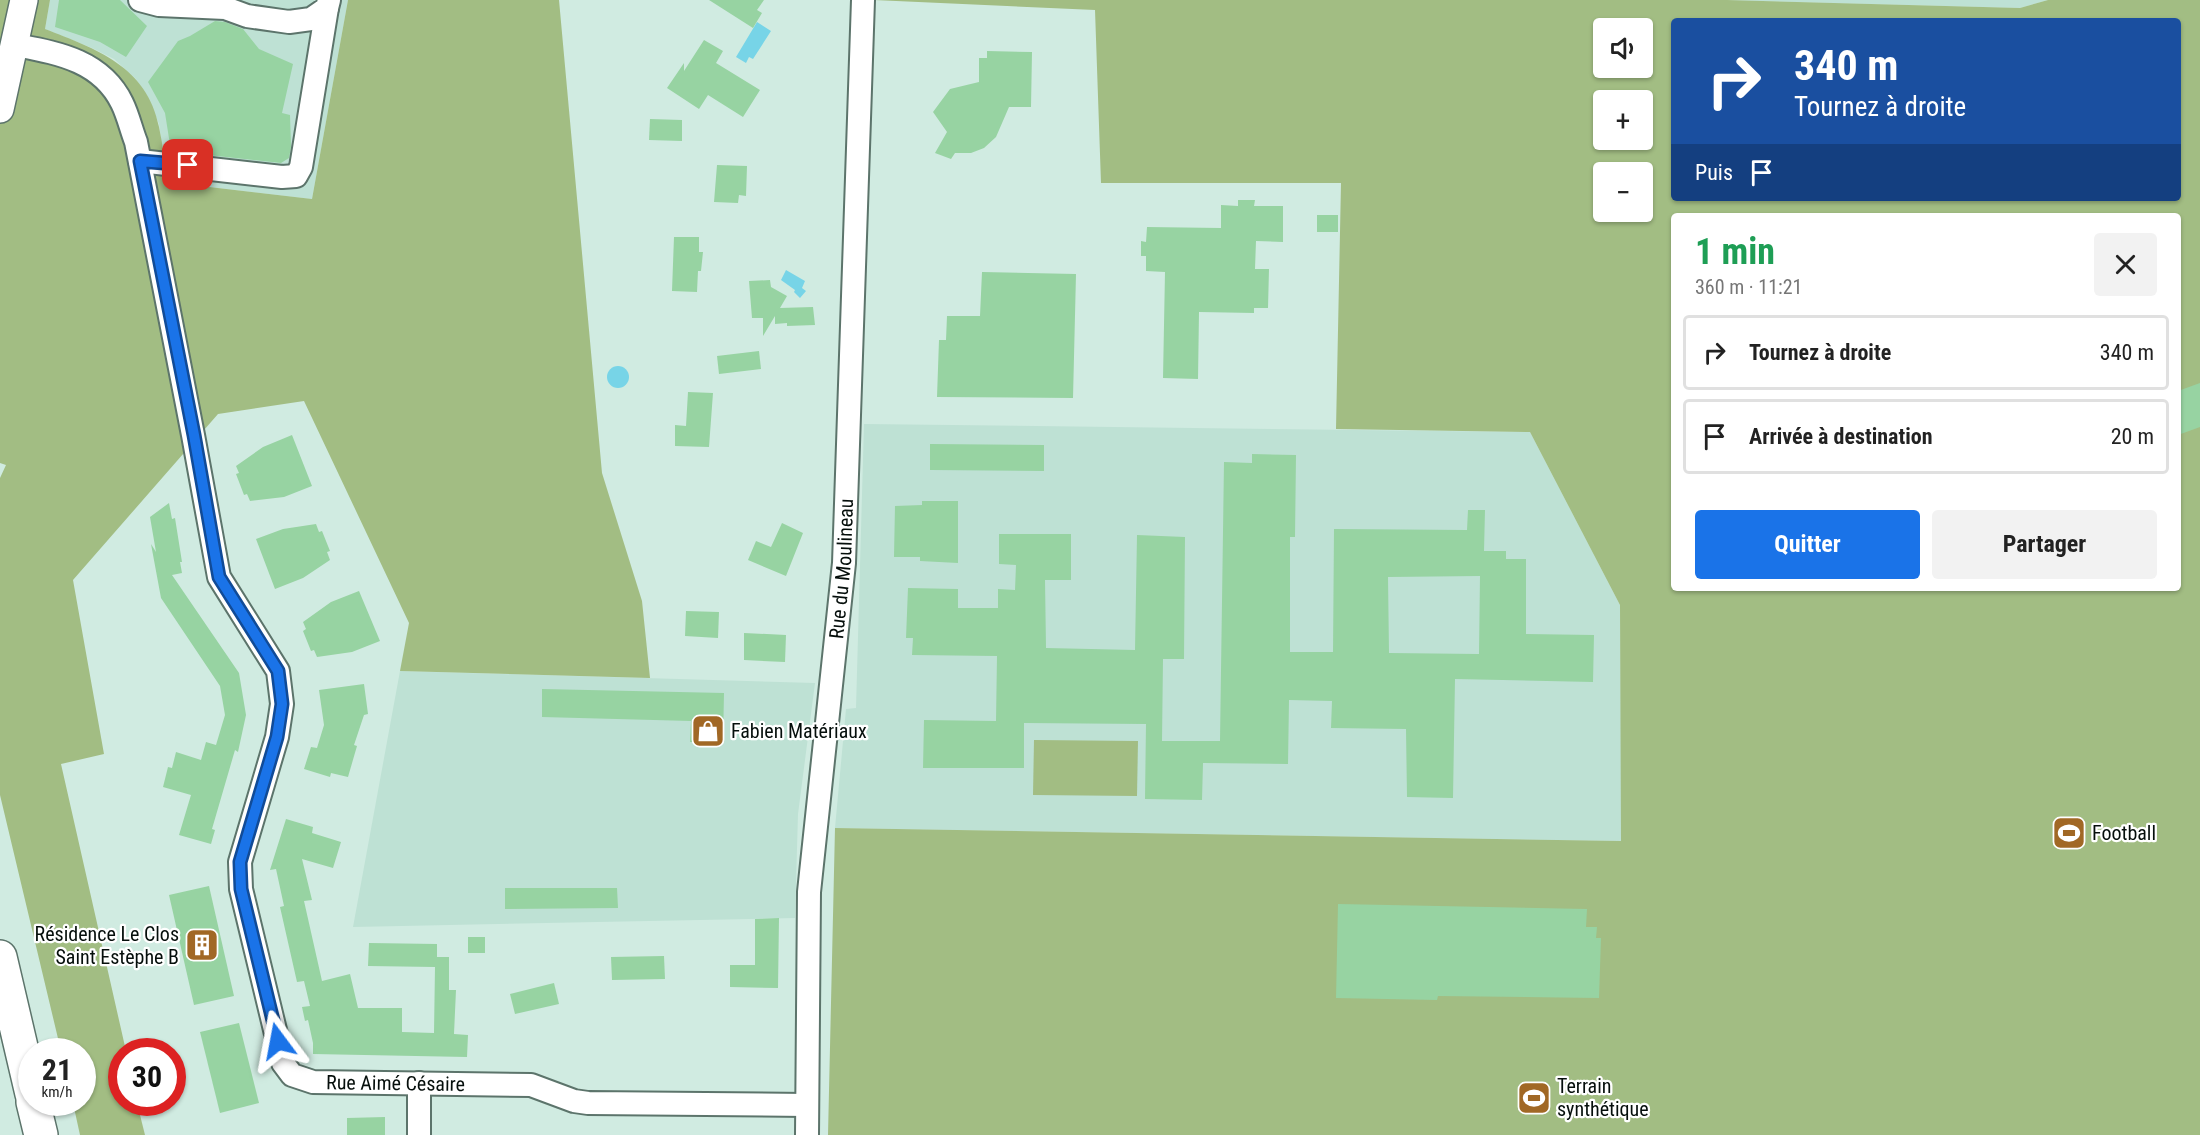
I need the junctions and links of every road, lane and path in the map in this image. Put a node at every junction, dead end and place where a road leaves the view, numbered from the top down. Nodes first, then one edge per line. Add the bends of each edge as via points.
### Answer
1 (24, 0) edge
2 (140, 0) edge
3 (864, 0) edge
4 (328, 4) edge
5 (15, 45) junction
6 (0, 109) edge
7 (140, 161) junction
8 (0, 957) edge
9 (19, 1038) edge
10 (419, 1083) junction
11 (807, 1105) junction
12 (36, 1116) edge
13 (41, 1135) edge
14 (419, 1135) edge
15 (807, 1135) edge

1 - 5 street
2 - 4 street via 159,5 225,8 247,16 289,22 311,19
3 - 11 street, Rue du Moulineau via 844,563 809,892
4 - 7 street via 301,167 296,176
5 - 6 street
5 - 7 street, Rue Aimé Césaire via 58,53 97,70 121,101
7 - 10 street, Rue Aimé Césaire via 219,577 278,671 282,704 277,737 240,862 241,889 283,1063 292,1075 313,1082
8 - 9 main road
10 - 11 street, Rue Aimé Césaire via 531,1085 588,1103
10 - 14 street
11 - 15 street, Rue du Moulineau
12 - 13 main road

